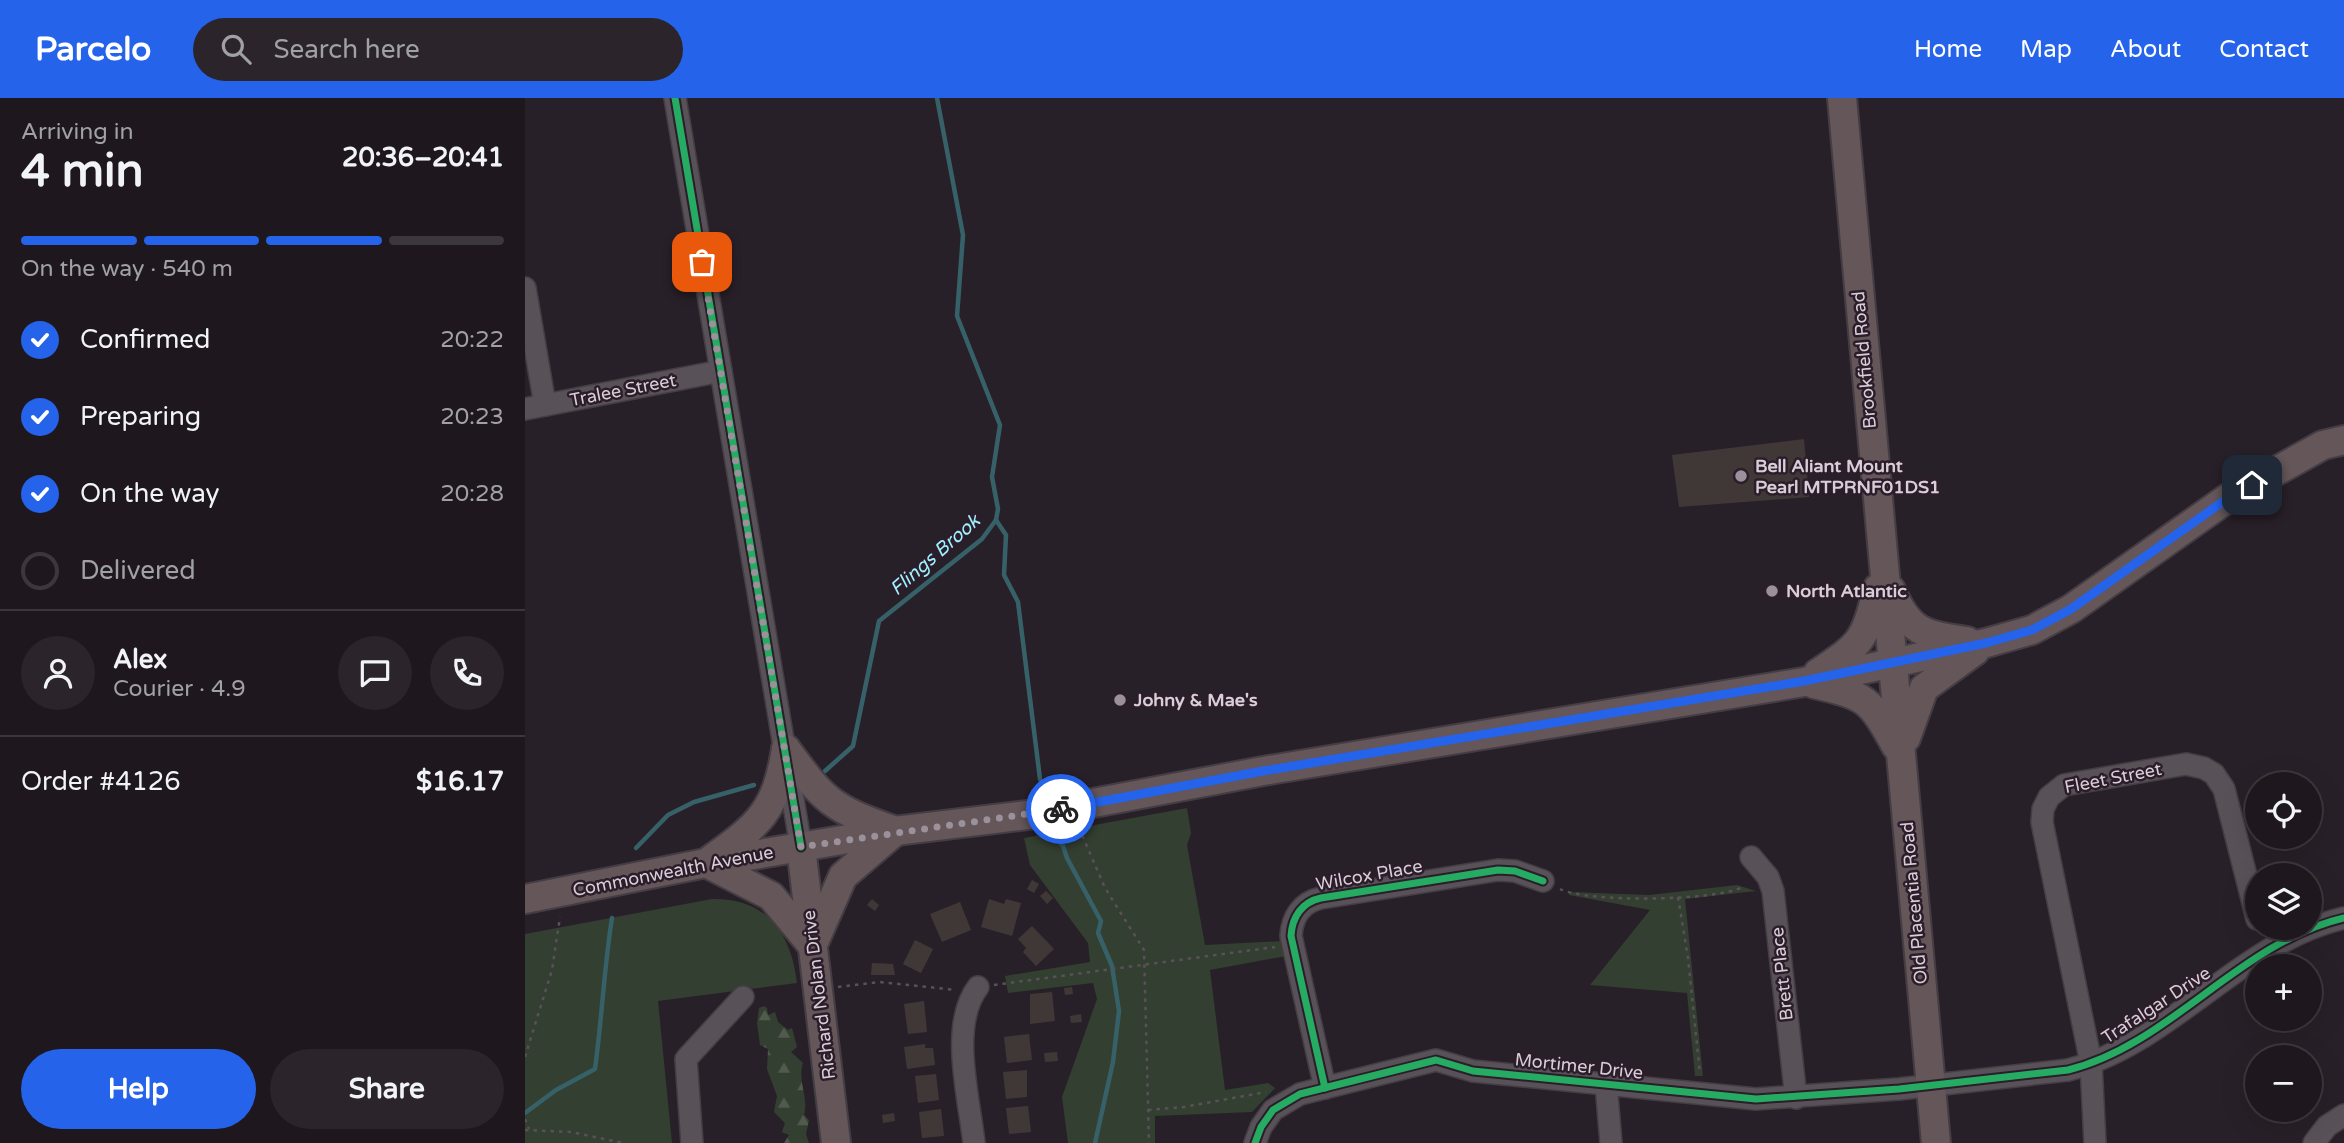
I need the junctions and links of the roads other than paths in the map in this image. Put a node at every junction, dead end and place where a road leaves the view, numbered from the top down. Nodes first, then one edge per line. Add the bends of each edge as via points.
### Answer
1 (675, 98) edge
2 (1842, 98) edge
3 (525, 288) edge
4 (721, 371) junction
5 (535, 407) edge
6 (2344, 440) edge
7 (1882, 572) junction
8 (1986, 643) junction
9 (1893, 663) junction
10 (1804, 681) junction
11 (786, 749) junction
12 (1901, 755) junction
13 (895, 831) junction
14 (801, 847) junction
15 (1751, 857) dead end
16 (706, 863) junction
17 (2245, 872) edge
18 (1543, 881) road end
19 (525, 899) edge
20 (2344, 918) edge
21 (2266, 940) edge
22 (813, 946) junction
23 (2270, 949) junction
24 (978, 987) road end
25 (743, 997) dead end
26 (2091, 1063) junction
27 (1606, 1084) junction
28 (1930, 1086) junction
29 (1325, 1088) junction
30 (1796, 1098) junction
31 (2344, 1115) edge
32 (692, 1143) edge
33 (836, 1143) edge
34 (974, 1143) edge
35 (1255, 1143) edge
36 (1611, 1143) edge
37 (1936, 1143) edge
38 (2095, 1143) edge
39 (2314, 1143) edge

1 - 4 street
2 - 7 main road, Brookfield Road
3 - 5 street
4 - 5 street, Tralee Street
4 - 11 street
6 - 8 main road, Commonwealth Avenue via 2323,445 2228,498 2071,609 2032,630
7 - 8 main road via 1910,624 1929,635
7 - 9 main road, Brookfield Road
7 - 10 main road via 1860,642
8 - 9 main road, Commonwealth Avenue
8 - 12 main road via 1924,688
9 - 10 main road, Commonwealth Avenue
9 - 12 main road, Old Placentia Road
10 - 12 main road via 1867,701
10 - 13 main road, Commonwealth Avenue via 1263,771 1035,814
11 - 13 main road via 835,807
11 - 14 street
11 - 16 main road via 780,783 768,810
12 - 28 main road, Old Placentia Road
13 - 14 main road, Commonwealth Avenue
13 - 22 main road via 843,876
14 - 16 main road, Commonwealth Avenue
14 - 22 main road, Richard Nolan Drive
15 - 30 street, Brett Place via 1773,891
16 - 19 main road, Commonwealth Avenue
16 - 22 main road via 771,896
17 - 26 street, Fleet Street via 2224,789 2209,771 2186,764 2071,783 2053,792 2042,822
18 - 29 street, Wilcox Place via 1499,870 1313,900 1300,909 1293,922 1293,945
20 - 23 street, Trafalgar Drive via 2311,928
21 - 23 street
22 - 33 main road, Richard Nolan Drive
23 - 26 street, Trafalgar Drive via 2129,1044
24 - 34 street via 962,1028
25 - 32 street via 686,1059
26 - 28 street, Trafalgar Drive via 2056,1072
26 - 38 street
27 - 29 street, Mortimer Drive via 1473,1071 1436,1060
27 - 30 street, Mortimer Drive via 1756,1099
27 - 36 street
28 - 30 street, Mortimer Drive
28 - 37 main road, Old Placentia Road
29 - 35 street, Mortimer Drive via 1282,1103 1266,1118
31 - 39 street via 2327,1126

